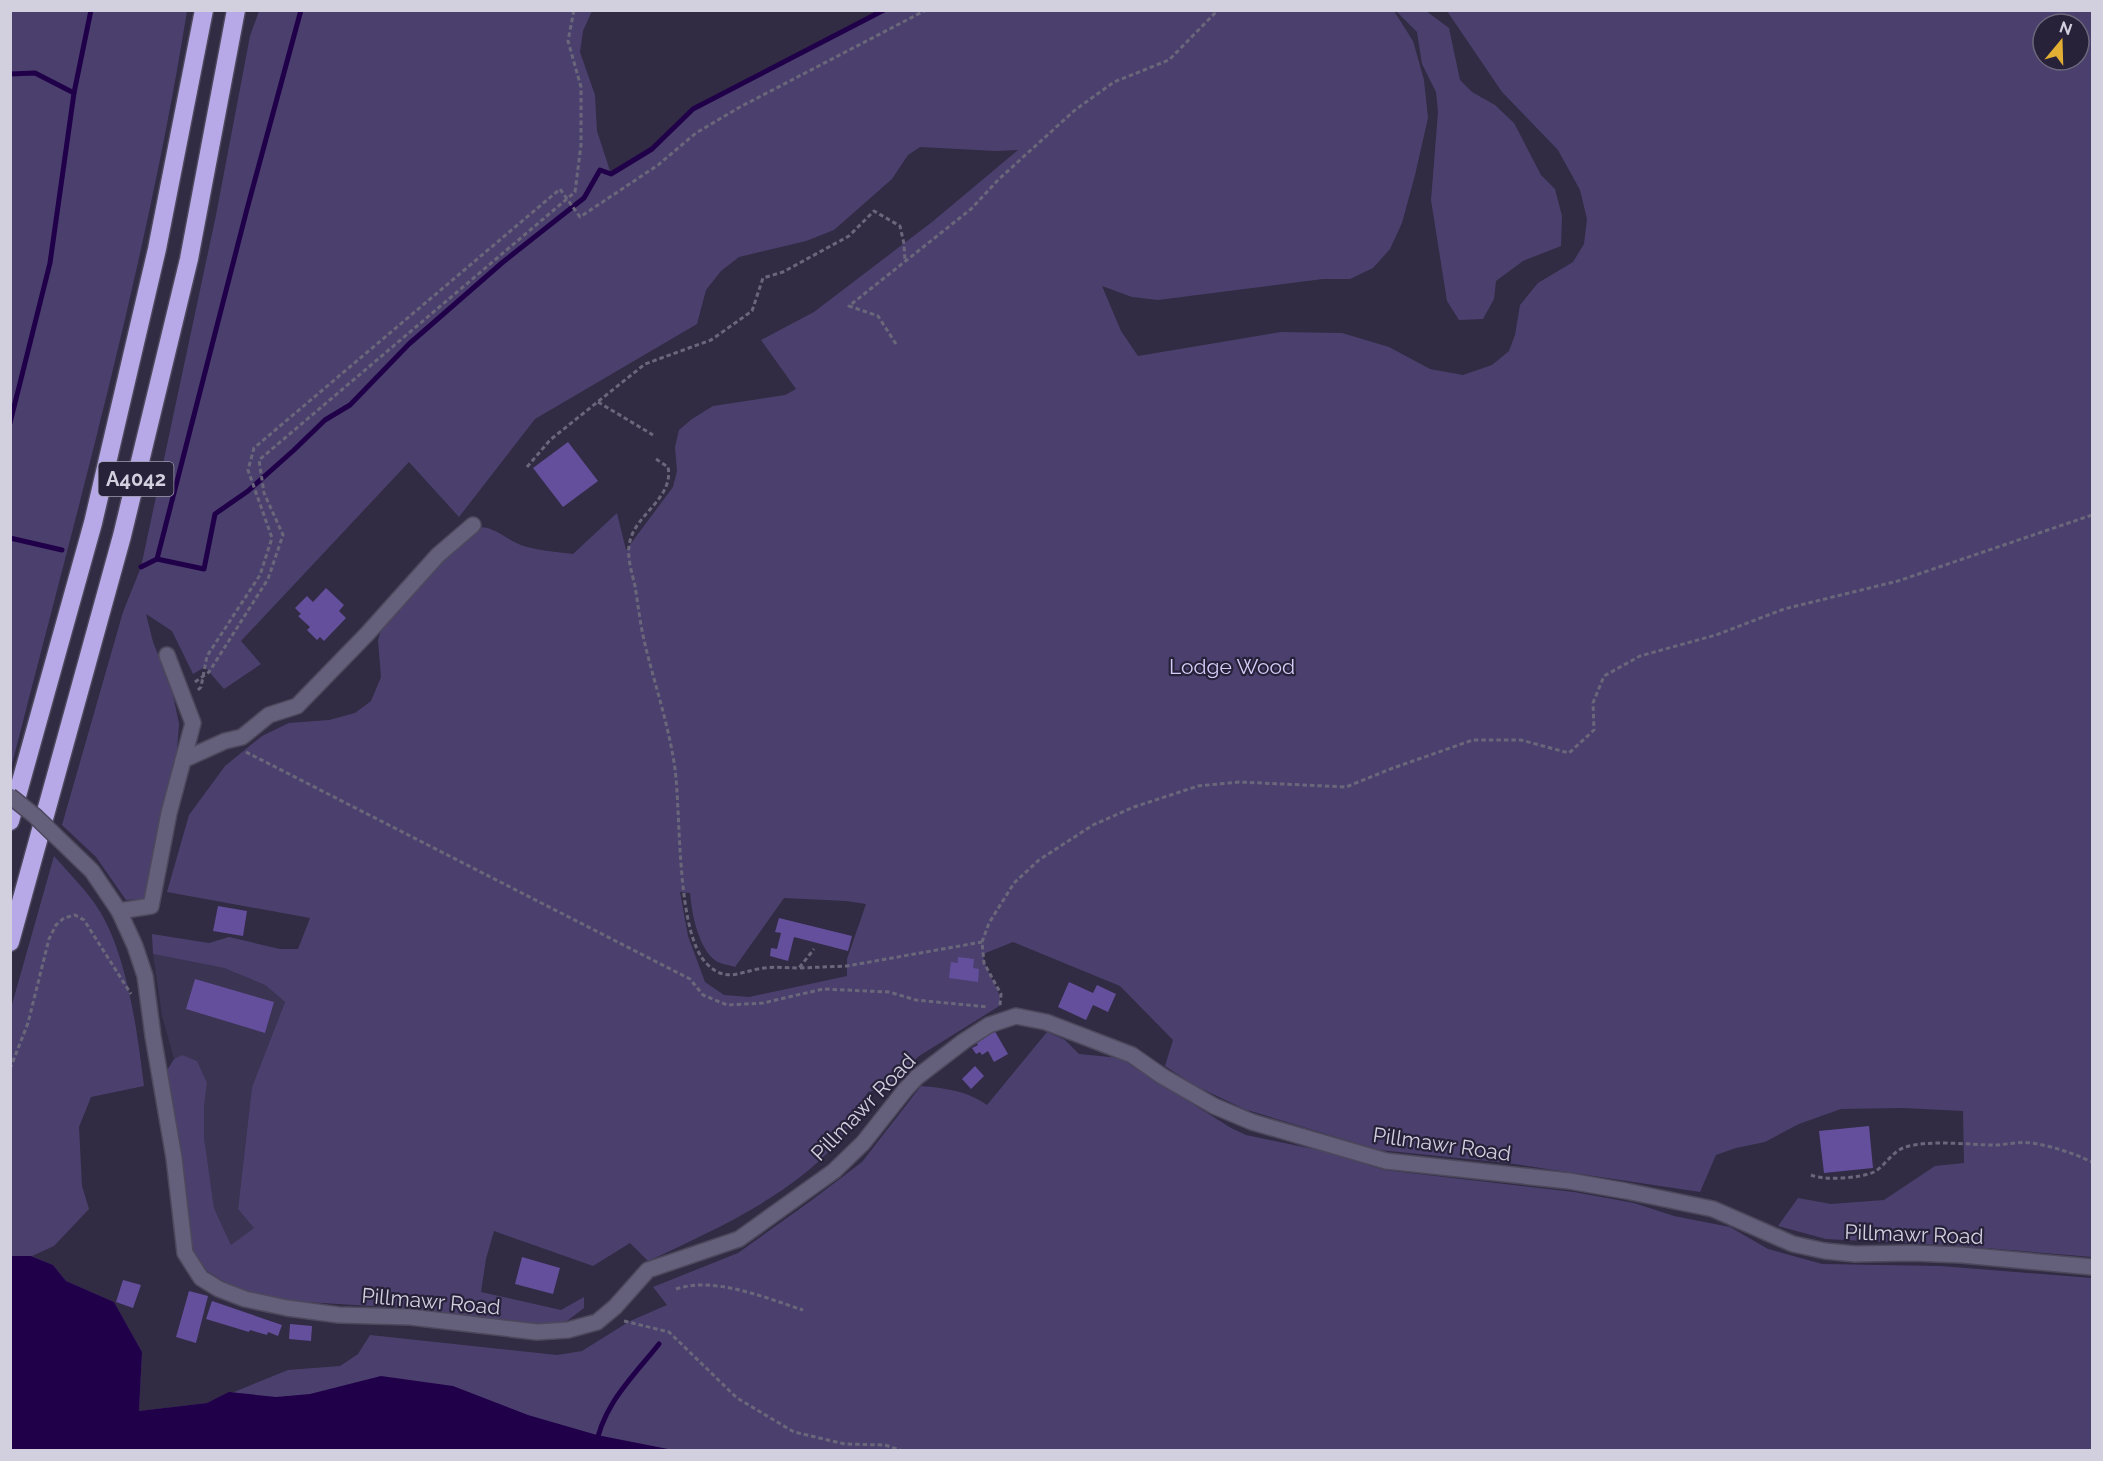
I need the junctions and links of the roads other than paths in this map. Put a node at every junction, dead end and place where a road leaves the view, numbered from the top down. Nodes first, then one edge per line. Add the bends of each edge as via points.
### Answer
1 (204, 10) edge
2 (238, 10) edge
3 (472, 525) dead end
4 (167, 655) dead end
5 (183, 760) junction
6 (10, 796) edge
7 (10, 821) edge
8 (119, 911) junction
9 (10, 942) edge
10 (2092, 1267) edge

1 - 7 highway, A4042 via 157,249 93,523
2 - 9 highway, A4042 via 189,260 128,513
3 - 5 street via 438,555 297,706 269,715 242,737
4 - 5 street via 187,693 193,723
5 - 8 street via 151,906
6 - 8 street, Pillmawr Road, bridge via 92,871
8 - 10 street, Pillmawr Road via 145,976 174,1158 184,1253 201,1278 219,1289 287,1308 537,1332 568,1330 597,1322 648,1270 740,1239 825,1177 863,1143 917,1077 989,1025 1016,1016 1046,1022 1132,1055 1214,1106 1252,1122 1386,1161 1626,1191 1713,1209 1793,1244 1825,1251 1953,1254

